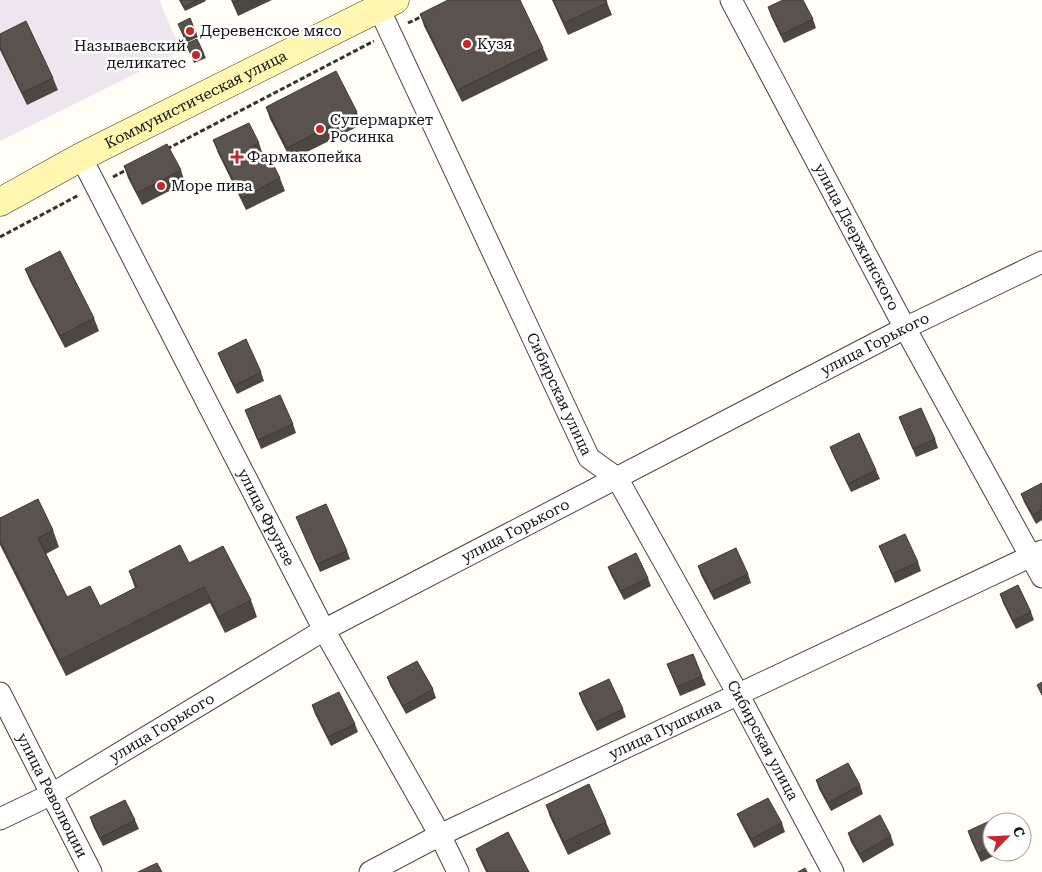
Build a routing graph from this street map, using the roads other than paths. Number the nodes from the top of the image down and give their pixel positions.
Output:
1 (731, 0) edge
2 (383, 3) edge
3 (82, 157) junction
4 (0, 202) edge
5 (1042, 262) edge
6 (905, 328) junction
7 (617, 478) junction
8 (1036, 553) edge
9 (1042, 577) edge
10 (324, 630) junction
11 (0, 693) edge
12 (738, 694) junction
13 (52, 794) junction
14 (0, 819) edge
15 (440, 835) junction
16 (91, 872) edge
17 (370, 872) edge
18 (458, 872) edge
19 (833, 872) edge

1 - 6 street, улица Дзержинского
2 - 3 street, Коммунистическая улица
2 - 7 street, Сибирская улица
3 - 4 street, Коммунистическая улица
3 - 10 street, улица Фрунзе
5 - 6 street, улица Горького
6 - 7 street, улица Горького
6 - 8 street, улица Дзержинского
7 - 10 street, улица Горького
7 - 12 street, Сибирская улица
8 - 9 street, улица Дзержинского
8 - 12 street, улица Пушкина
10 - 13 street, улица Горького
10 - 15 street, улица Фрунзе
11 - 13 street, улица Революции
12 - 15 street, улица Пушкина
12 - 19 street, Сибирская улица
13 - 14 street, улица Горького
13 - 16 street, улица Революции
15 - 17 street, улица Пушкина
15 - 18 street, улица Фрунзе

